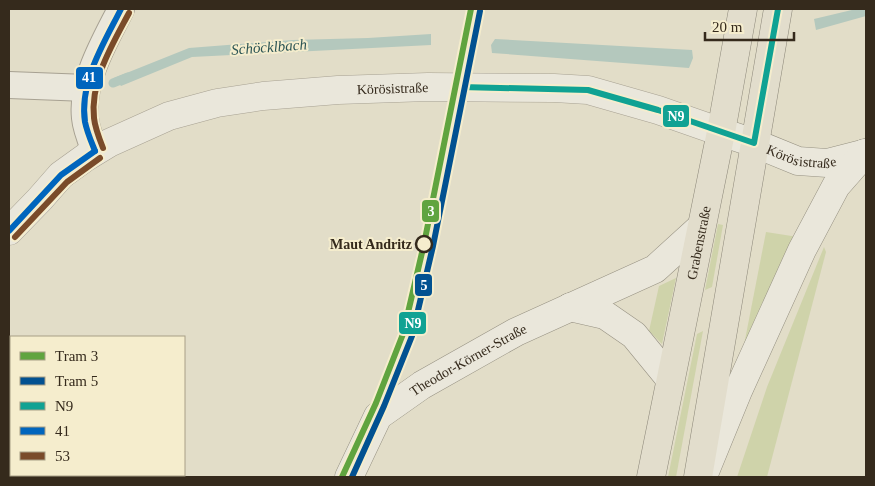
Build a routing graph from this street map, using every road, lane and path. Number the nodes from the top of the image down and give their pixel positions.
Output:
1 (122, 9) edge
2 (743, 9) edge
3 (778, 9) edge
4 (9, 85) edge
5 (86, 100) junction
6 (721, 132) junction
7 (754, 143) junction
8 (95, 151) junction
9 (866, 153) edge
10 (700, 228) junction
11 (9, 231) edge
12 (570, 307) junction
13 (670, 379) junction
14 (348, 477) edge
15 (651, 477) edge
16 (698, 477) edge
17 (702, 477) edge

1 - 5 street
2 - 6 main road, Grabenstraße
3 - 7 main road
4 - 5 street
5 - 8 street
6 - 7 main road, Körösistraße
6 - 8 main road, Körösistraße
6 - 10 main road, Grabenstraße
7 - 9 main road, Körösistraße
7 - 16 main road
8 - 11 main road, Körösistraße
9 - 17 main road
10 - 12 main road, Theodor-Körner-Straße
10 - 13 main road, Grabenstraße
12 - 13 main road
12 - 14 main road, Theodor-Körner-Straße
13 - 15 main road, Grabenstraße

